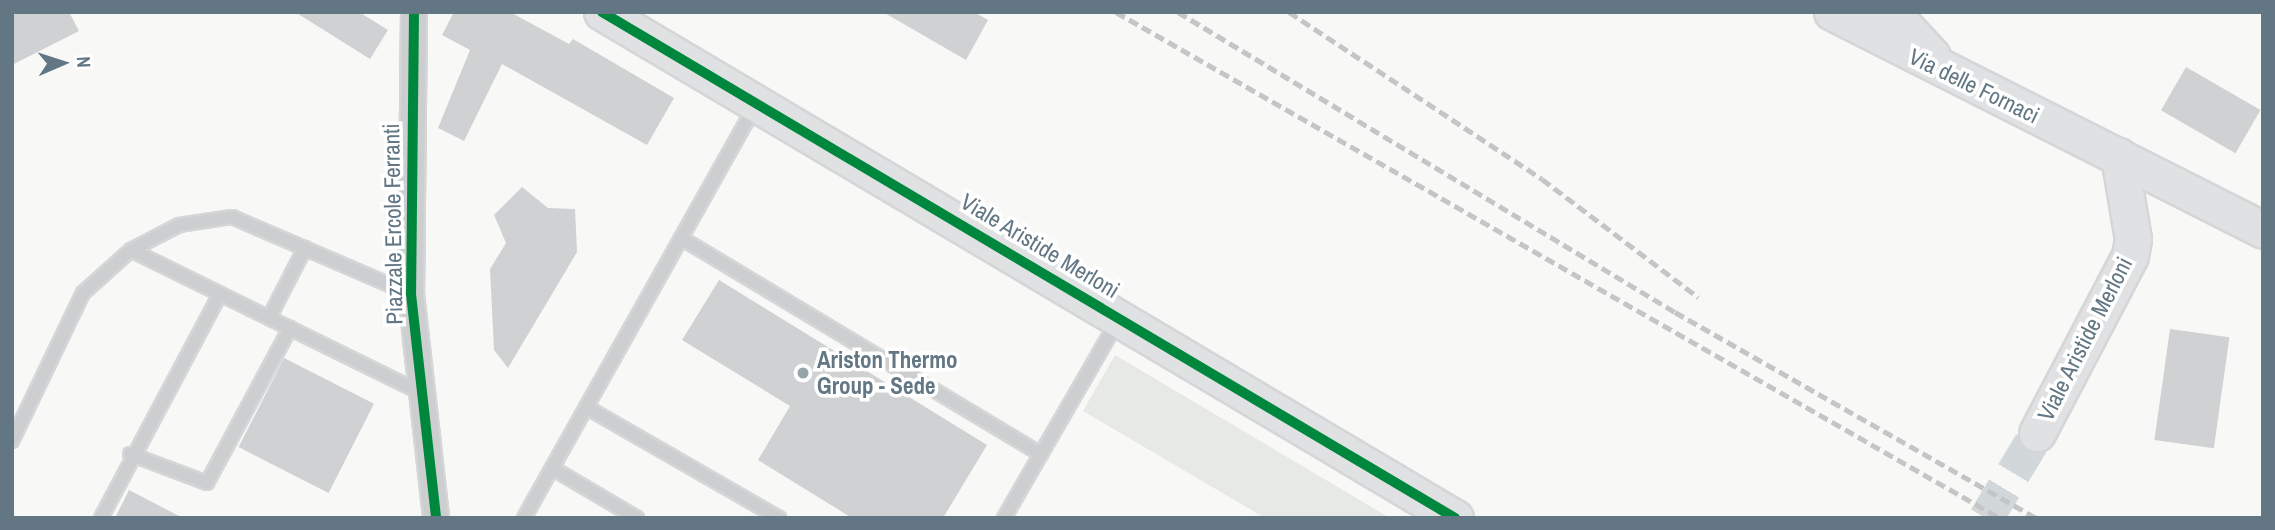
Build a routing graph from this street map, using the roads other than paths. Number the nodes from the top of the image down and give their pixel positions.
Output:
1 (414, 12) edge
2 (602, 12) edge
3 (1832, 12) edge
4 (1891, 12) edge
5 (1951, 78) junction
6 (758, 102) junction
7 (2119, 156) junction
8 (2263, 230) edge
9 (681, 238) junction
10 (305, 248) junction
11 (131, 250) junction
12 (220, 294) junction
13 (411, 294) junction
14 (269, 318) junction
15 (1119, 318) junction
16 (290, 328) junction
17 (422, 393) junction
18 (586, 407) junction
19 (2037, 433) tunnel mouth
20 (12, 441) edge
21 (130, 454) junction
22 (1041, 454) junction
23 (552, 468) junction
24 (100, 518) edge
25 (436, 518) edge
26 (524, 518) edge
27 (637, 518) edge
28 (779, 518) edge
29 (1004, 518) edge
30 (1455, 518) edge

1 - 13 street, Piazzale Ercole Ferranti
2 - 6 street, Viale Aristide Merloni
3 - 5 street, Via delle Fornaci
4 - 5 street
5 - 7 street, Via delle Fornaci
6 - 9 lane
6 - 15 street, Viale Aristide Merloni
7 - 8 street
7 - 19 street, Viale Aristide Merloni
9 - 18 lane
9 - 22 lane
10 - 11 lane, Piazzale Ercole Ferranti
10 - 13 lane, Piazzale Ercole Ferranti
10 - 14 lane
11 - 12 lane
11 - 20 lane, Piazzale Ercole Ferranti
12 - 14 lane
12 - 21 lane
13 - 17 street, Piazzale Ercole Ferranti
14 - 16 lane
15 - 22 lane
15 - 30 street, Viale Aristide Merloni
16 - 17 lane
16 - 21 lane
17 - 25 street, Piazzale Ercole Ferranti
18 - 23 lane
18 - 28 lane
21 - 24 lane
22 - 29 lane
23 - 26 lane
23 - 27 lane

